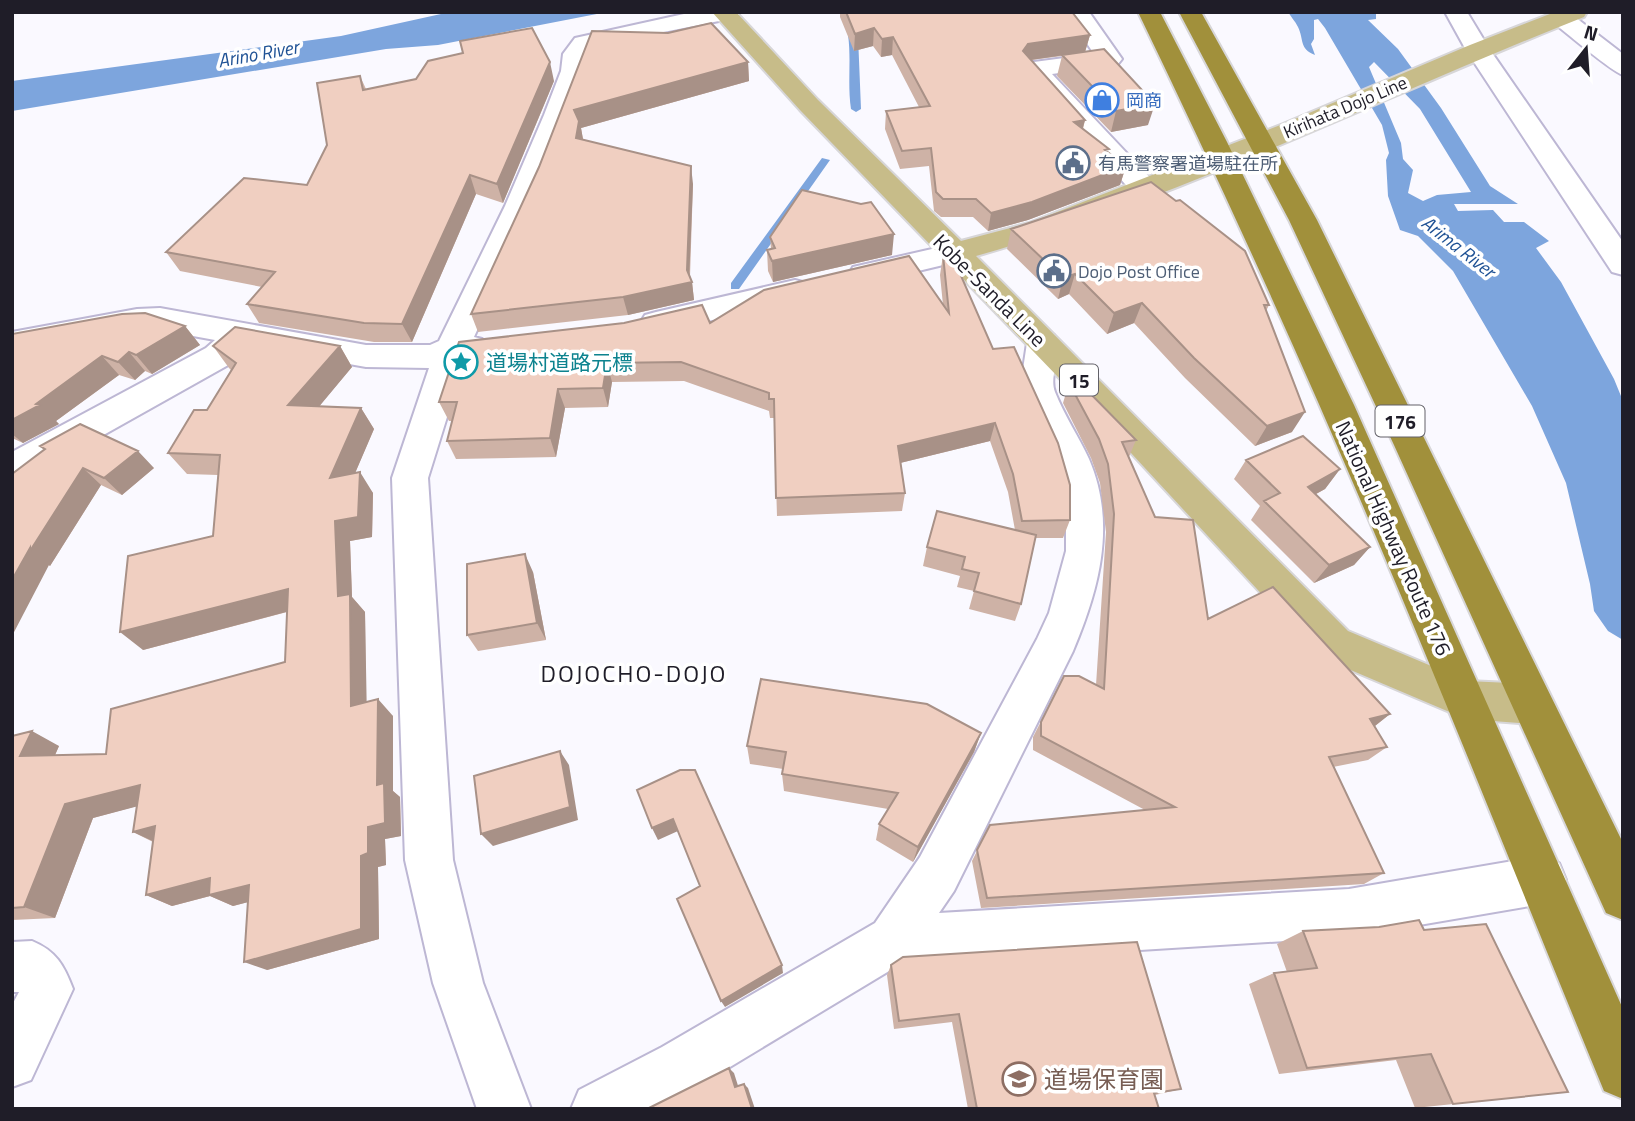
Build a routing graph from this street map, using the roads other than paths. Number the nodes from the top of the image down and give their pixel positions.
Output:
1 (1077, 12) edge
2 (1149, 12) edge
3 (1190, 12) edge
4 (1456, 12) edge
5 (725, 13) edge
6 (1570, 16) edge
7 (1478, 50) junction
8 (1623, 68) edge
9 (1260, 142) junction
10 (1223, 156) junction
11 (1144, 188) junction
12 (954, 253) junction
13 (1623, 265) edge
14 (628, 329) edge
15 (244, 332) junction
16 (12, 343) edge
17 (506, 343) edge
18 (1043, 343) junction
19 (452, 349) junction
20 (12, 468) edge
21 (1466, 700) junction
22 (1531, 704) junction
23 (1542, 880) junction
24 (1623, 896) edge
25 (893, 941) junction
26 (12, 967) edge
27 (12, 1061) edge
28 (1623, 1072) edge
29 (505, 1109) edge
30 (598, 1109) edge

1 - 11 street
2 - 10 highway, National Highway Route 176 / 176
3 - 9 highway, 176
4 - 7 street
5 - 12 main road, Kobe-Sanda Line / 15
5 - 19 street
6 - 7 main road, Kirihata Dojo Line
6 - 8 street
7 - 9 main road, Kirihata Dojo Line
7 - 13 street
9 - 10 main road, Kirihata Dojo Line
9 - 22 highway, 176
10 - 11 main road, Kirihata Dojo Line
10 - 21 highway, National Highway Route 176 / 176
11 - 12 main road, Kirihata Dojo Line
12 - 14 street
12 - 18 main road, Kobe-Sanda Line / 15
15 - 16 street
15 - 19 street
15 - 20 street
17 - 19 street
18 - 21 main road, Kobe-Sanda Line / 15
18 - 25 street
19 - 29 street
21 - 22 main road, 15
21 - 23 highway, National Highway Route 176 / 176
22 - 24 highway, 176
23 - 25 street
23 - 28 highway, National Highway Route 176 / 176
25 - 30 street
26 - 27 street

